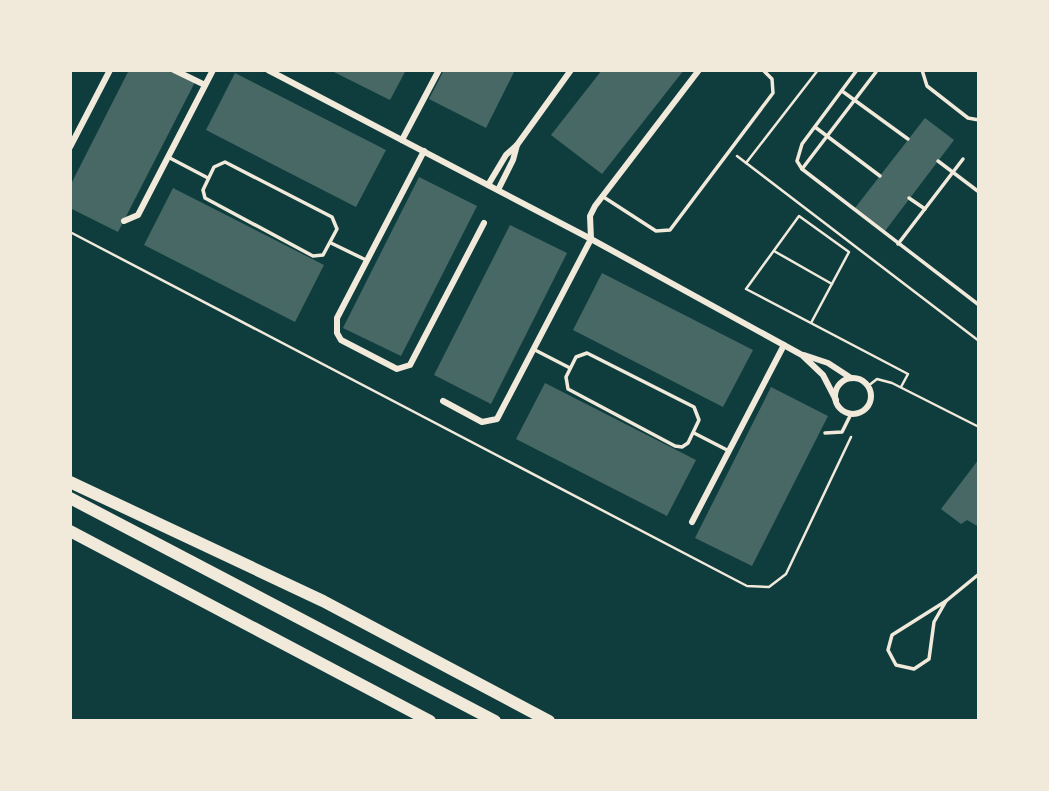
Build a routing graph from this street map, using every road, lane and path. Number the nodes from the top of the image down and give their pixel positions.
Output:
1 (110, 70) edge
2 (174, 70) edge
3 (213, 70) edge
4 (268, 70) edge
5 (439, 70) edge
6 (571, 70) edge
7 (699, 70) edge
8 (763, 70) edge
9 (818, 70) edge
10 (857, 70) edge
11 (922, 70) edge
12 (876, 72) dead end
13 (205, 85) junction
14 (842, 91) junction
15 (855, 100) junction
16 (979, 120) edge
17 (815, 127) junction
18 (827, 136) junction
19 (908, 139) dead end
20 (402, 140) junction
21 (517, 145) junction
22 (70, 147) edge
23 (424, 151) junction
24 (730, 151) junction
25 (168, 157) junction
26 (963, 159) dead end
27 (938, 161) dead end
28 (746, 163) junction
29 (802, 169) junction
30 (953, 173) junction
31 (880, 176) dead end
32 (208, 178) junction
33 (488, 185) junction
34 (498, 190) junction
35 (979, 192) edge
36 (602, 196) junction
37 (909, 198) dead end
38 (805, 208) junction
39 (925, 209) junction
40 (799, 216) junction
41 (124, 221) dead end
42 (484, 223) dead end
43 (70, 232) edge
44 (591, 239) junction
45 (331, 243) junction
46 (898, 244) junction
47 (774, 251) junction
48 (368, 261) junction
49 (832, 284) junction
50 (979, 304) edge
51 (811, 323) junction
52 (979, 341) edge
53 (784, 345) junction
54 (534, 349) junction
55 (802, 355) junction
56 (570, 368) junction
57 (851, 378) junction
58 (868, 386) junction
59 (901, 387) junction
60 (836, 400) junction
61 (443, 401) dead end
62 (851, 414) junction
63 (849, 423) junction
64 (979, 428) edge
65 (693, 433) junction
66 (825, 433) dead end
67 (729, 451) junction
68 (70, 482) edge
69 (70, 498) edge
70 (692, 522) dead end
71 (70, 531) edge
72 (979, 574) edge
73 (946, 601) junction
74 (430, 721) edge
75 (495, 721) edge
76 (549, 721) edge

1 - 22 street
2 - 13 street
3 - 13 street
4 - 20 street
5 - 20 street
6 - 21 street
7 - 36 street
8 - 24 lane
9 - 28 path
10 - 14 lane
11 - 16 lane
12 - 15 lane
13 - 25 street
14 - 15 lane
14 - 17 lane
15 - 18 lane
15 - 19 lane
17 - 18 lane
17 - 29 lane
18 - 29 lane
18 - 31 lane
20 - 23 street
21 - 33 street
21 - 34 street
23 - 33 street
23 - 48 street
24 - 28 path
24 - 36 lane
25 - 32 lane
25 - 41 street
26 - 30 lane
27 - 30 lane
28 - 38 path
29 - 46 lane
30 - 35 lane
30 - 39 lane
32 - 45 lane
32 - 45 lane
33 - 34 street
34 - 44 street
36 - 44 street
37 - 39 lane
38 - 40 path
38 - 52 path
39 - 46 lane
40 - 47 path
40 - 49 path
42 - 48 street
43 - 63 path
44 - 53 street
44 - 54 street
45 - 48 lane
46 - 50 lane
47 - 49 path
47 - 51 path
49 - 51 path
51 - 59 path
53 - 55 street
53 - 67 street
54 - 56 lane
54 - 61 street
55 - 57 street
55 - 60 street
56 - 65 lane
56 - 65 lane
57 - 58 street
57 - 60 street
58 - 59 path
58 - 62 street
59 - 64 path
60 - 62 street
62 - 63 lane
63 - 66 lane
65 - 67 lane
67 - 70 street
68 - 76 highway
69 - 75 highway
71 - 74 highway
72 - 73 lane
73 - 73 lane

